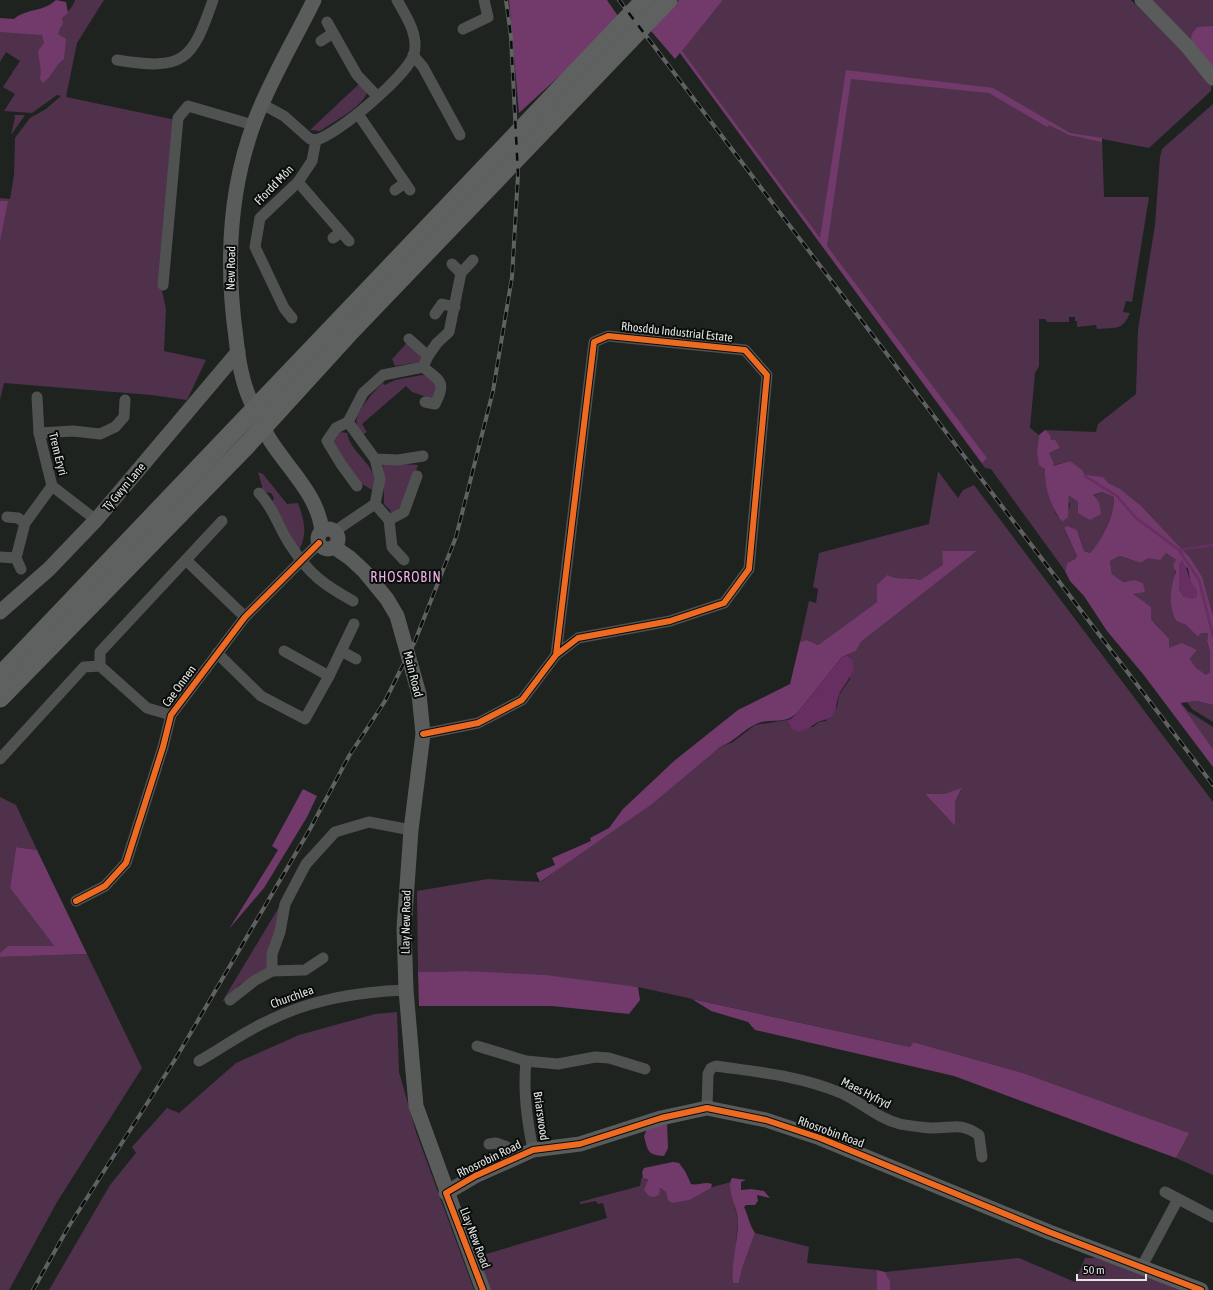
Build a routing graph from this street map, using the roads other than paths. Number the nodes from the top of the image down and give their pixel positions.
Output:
1 (213, 0) edge
2 (314, 0) edge
3 (397, 0) edge
4 (484, 0) edge
5 (668, 0) edge
6 (1142, 0) edge
7 (647, 6) edge
8 (327, 22) dead end
9 (630, 28) junction
10 (463, 29) dead end
11 (333, 33) junction
12 (321, 41) dead end
13 (414, 55) junction
14 (117, 60) dead end
15 (1213, 78) edge
16 (377, 96) junction
17 (262, 104) junction
18 (358, 114) junction
19 (253, 125) junction
20 (460, 135) dead end
21 (316, 140) junction
22 (298, 182) junction
23 (394, 190) dead end
24 (349, 241) dead end
25 (473, 260) dead end
26 (452, 264) dead end
27 (461, 273) junction
28 (163, 285) dead end
29 (455, 307) junction
30 (435, 314) dead end
31 (292, 318) dead end
32 (409, 339) dead end
33 (238, 352) junction
34 (428, 356) junction
35 (424, 367) junction
36 (38, 397) dead end
37 (125, 400) dead end
38 (432, 405) dead end
39 (348, 422) junction
40 (39, 432) junction
41 (423, 456) dead end
42 (375, 459) junction
43 (417, 476) dead end
44 (52, 486) junction
45 (357, 486) dead end
46 (265, 497) dead end
47 (375, 504) junction
48 (7, 516) dead end
49 (96, 520) junction
50 (389, 520) junction
51 (222, 521) dead end
52 (24, 523) junction
53 (325, 535) junction
54 (0, 557) edge
55 (16, 558) junction
56 (186, 560) junction
57 (404, 560) dead end
58 (303, 561) junction
59 (21, 569) dead end
60 (353, 601) dead end
61 (0, 612) edge
62 (397, 616) joint
63 (246, 617) junction
64 (354, 624) dead end
65 (284, 651) dead end
66 (341, 651) junction
67 (217, 653) junction
68 (556, 655) junction
69 (356, 659) dead end
70 (100, 666) junction
71 (0, 676) edge
72 (329, 676) junction
73 (0, 698) edge
74 (171, 715) junction
75 (423, 734) junction
76 (0, 759) edge
77 (410, 830) junction
78 (76, 901) dead end
79 (323, 958) dead end
80 (272, 971) junction
81 (406, 990) junction
82 (230, 1000) dead end
83 (477, 1046) dead end
84 (199, 1061) dead end
85 (526, 1061) junction
86 (646, 1069) dead end
87 (708, 1108) junction
88 (488, 1144) dead end
89 (533, 1150) junction
90 (982, 1157) dead end
91 (511, 1159) junction
92 (1165, 1192) dead end
93 (446, 1193) junction
94 (1178, 1199) junction
95 (1213, 1217) edge
96 (1141, 1268) junction
97 (483, 1290) edge
98 (1201, 1290) edge

1 - 14 street
2 - 17 main road, New Road
3 - 13 street
4 - 10 street
5 - 7 highway
6 - 15 main road
7 - 9 highway
8 - 11 street
9 - 71 highway
9 - 73 highway
11 - 12 street
11 - 16 street
13 - 16 street
13 - 20 street
16 - 18 street
17 - 19 main road, New Road
17 - 21 street
18 - 21 street
18 - 23 street
19 - 28 street
19 - 33 main road, New Road
21 - 22 street, Ffordd Môn
22 - 24 street
22 - 31 street, Ffordd Môn
25 - 27 street
26 - 27 street
27 - 29 street
29 - 30 street
29 - 34 street
32 - 34 street
33 - 49 main road, Tŷ Gwyn Lane
33 - 53 main road, New Road
34 - 35 street
35 - 38 street
35 - 39 street
36 - 40 street, Trem Eryri
37 - 40 street
39 - 42 street
39 - 45 street
40 - 44 street, Trem Eryri
41 - 42 street
42 - 47 street
43 - 50 street
44 - 49 street, Trem Eryri
44 - 52 street
46 - 58 street
47 - 50 street
47 - 53 street, Cae Onnen
48 - 52 street
49 - 61 main road, Tŷ Gwyn Lane
50 - 57 street
51 - 56 street
52 - 55 street
53 - 58 street, Cae Onnen
53 - 62 main road, New Road
54 - 55 street
55 - 59 street
56 - 63 street
56 - 70 street
58 - 60 street
58 - 63 street, Cae Onnen
62 - 75 main road, Main Road
63 - 67 street, Cae Onnen
64 - 66 street
65 - 72 street
66 - 69 street
66 - 72 street
67 - 72 street
67 - 74 street, Cae Onnen
68 - 68 street, Rhosddu Industrial Estate
68 - 75 street, Rhosddu Industrial Estate
70 - 74 street
70 - 76 street
74 - 78 street, Cae Onnen
75 - 77 main road, Llay New Road
77 - 80 street
77 - 81 main road, Llay New Road
79 - 80 street
80 - 82 street
81 - 84 street, Churchlea
81 - 93 main road, Llay New Road
83 - 85 street
85 - 86 street
85 - 89 street, Briarswood
87 - 89 main road, Rhosrobin Road
87 - 90 street, Maes Hyfryd
87 - 96 main road, Rhosrobin Road
88 - 91 street
89 - 91 main road, Rhosrobin Road
91 - 93 main road, Rhosrobin Road
92 - 94 street
93 - 97 main road, Llay New Road
94 - 95 street
94 - 96 street
96 - 98 main road, Rhosrobin Road

